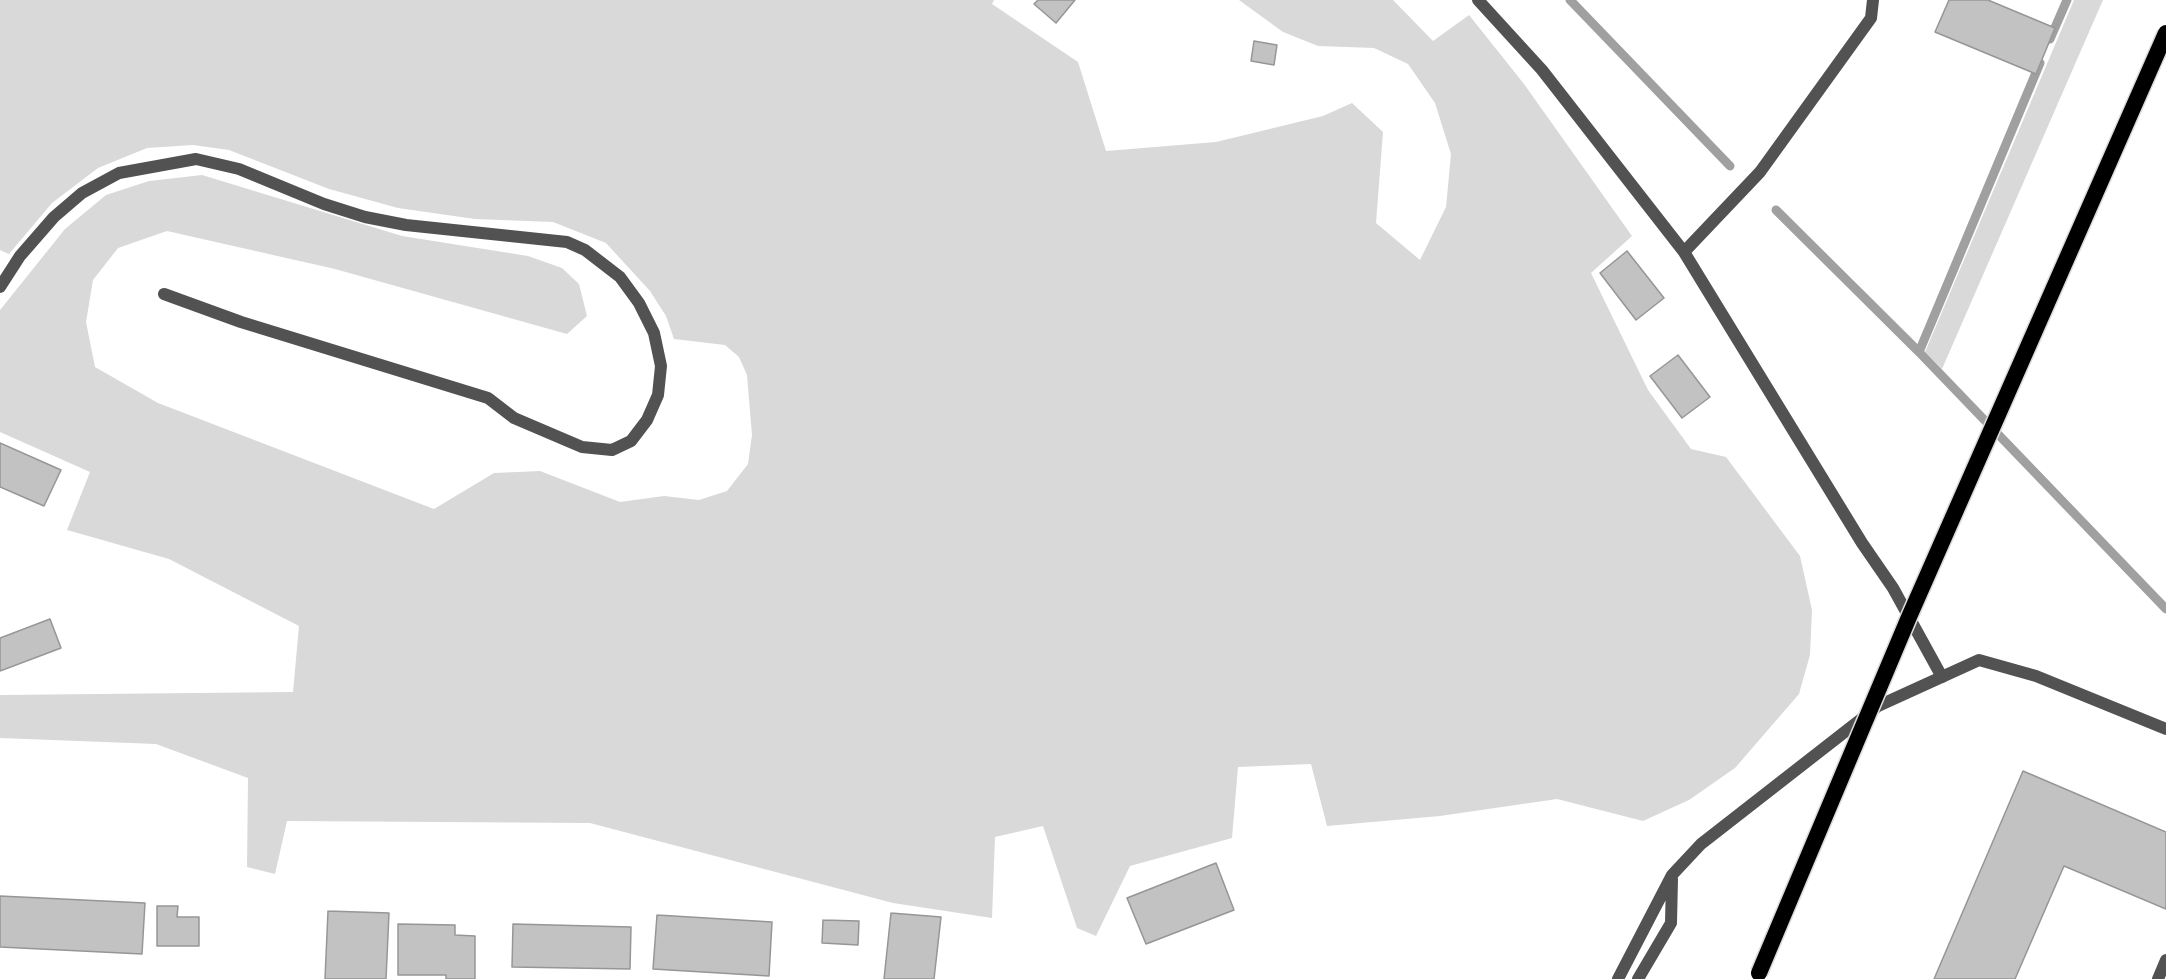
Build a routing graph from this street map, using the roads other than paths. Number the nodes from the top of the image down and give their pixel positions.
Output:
1 (1478, 0) edge
2 (1873, 0) edge
3 (2166, 33) edge
4 (1684, 252) junction
5 (0, 287) edge
6 (164, 294) dead end
7 (1942, 677) junction
8 (2166, 729) edge
9 (1672, 875) junction
10 (2166, 960) edge
11 (1759, 973) dead end
12 (1618, 979) edge
13 (1638, 979) edge
14 (2158, 979) edge

1 - 4 street
2 - 4 street
3 - 11 highway, bridge
4 - 7 street
5 - 6 street
7 - 8 street
7 - 9 street
9 - 12 street
9 - 13 street
10 - 14 street

